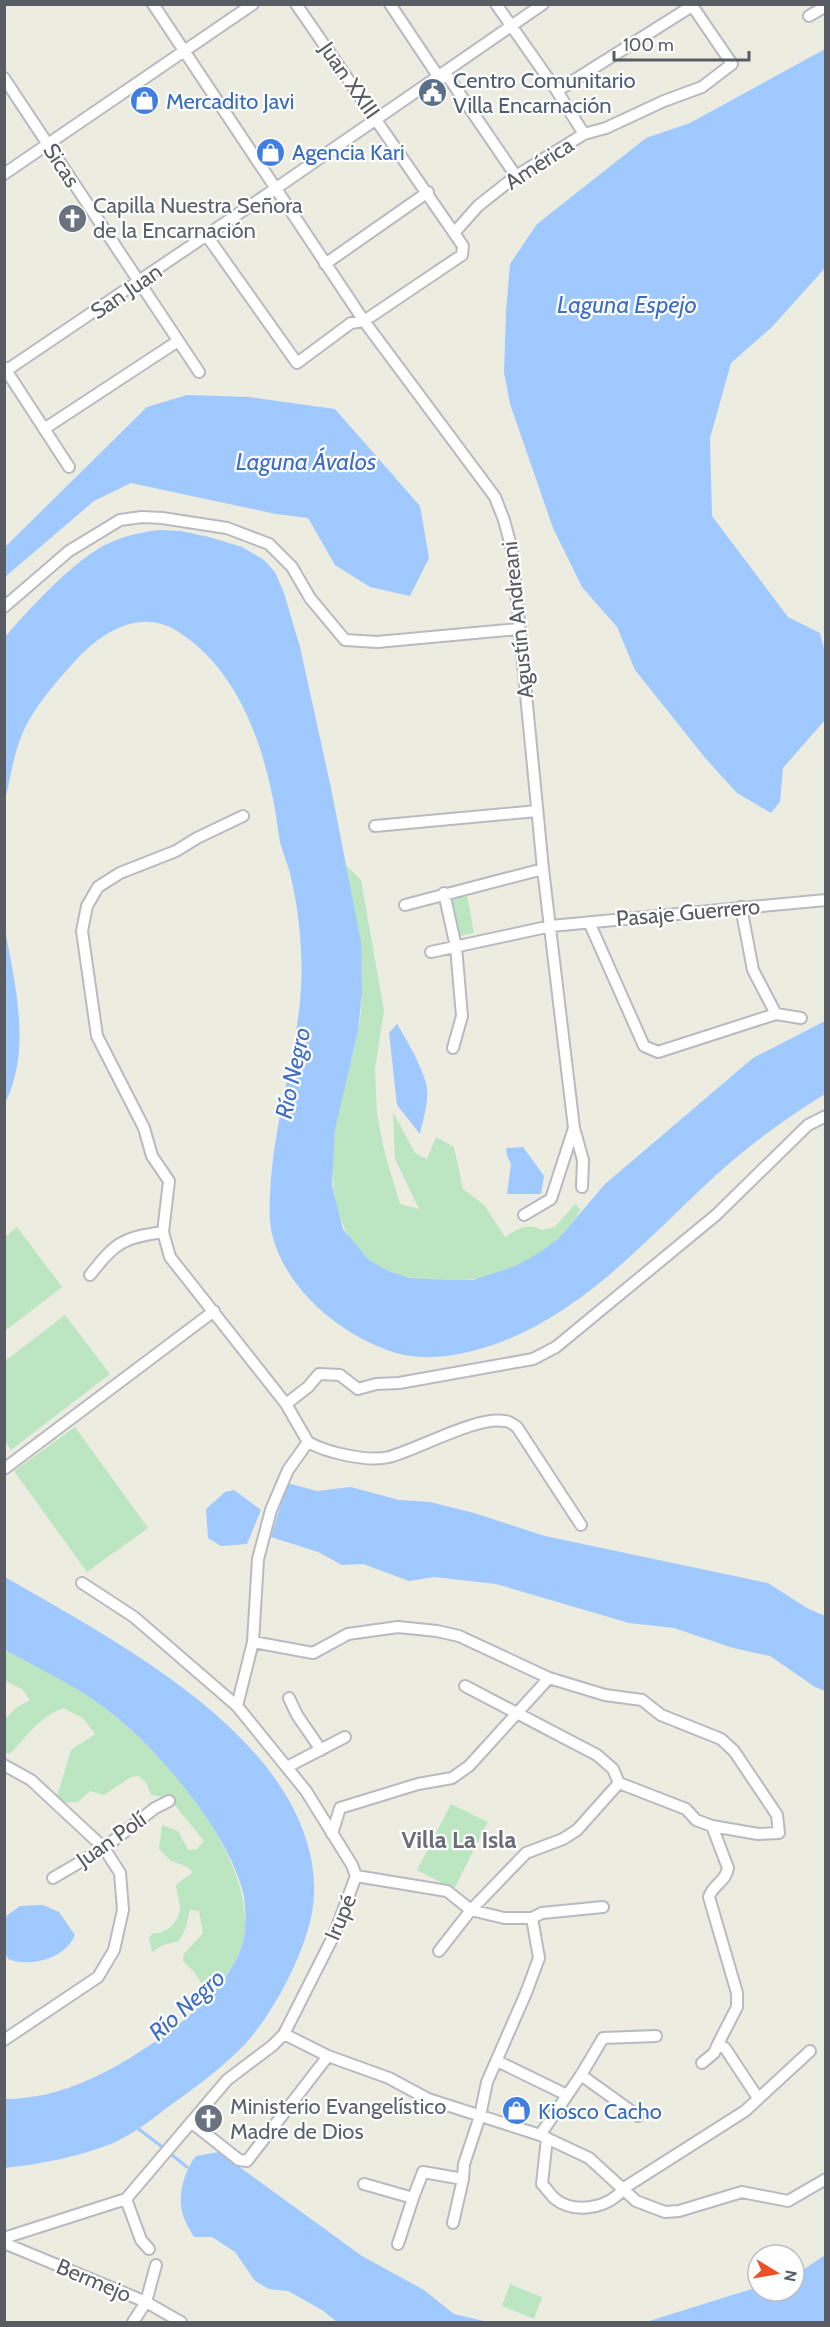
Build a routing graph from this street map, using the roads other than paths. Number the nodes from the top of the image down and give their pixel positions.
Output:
1 (153, 4) edge
2 (254, 4) edge
3 (296, 4) edge
4 (390, 4) edge
5 (496, 4) edge
6 (543, 4) edge
7 (692, 5) edge
8 (825, 6) edge
9 (809, 16) dead end
10 (511, 26) junction
11 (185, 51) junction
12 (438, 76) junction
13 (4, 78) edge
14 (557, 91) junction
15 (377, 119) junction
16 (584, 134) junction
17 (48, 145) junction
18 (4, 174) edge
19 (516, 176) junction
20 (275, 189) junction
21 (428, 192) junction
22 (454, 233) junction
23 (207, 236) junction
24 (325, 264) junction
25 (139, 282) junction
26 (364, 321) junction
27 (178, 341) junction
28 (5, 370) edge
29 (199, 372) dead end
30 (44, 429) junction
31 (69, 467) dead end
32 (4, 607) edge
33 (519, 629) junction
34 (537, 811) junction
35 (243, 816) dead end
36 (375, 826) dead end
37 (543, 869) junction
38 (444, 893) junction
39 (825, 900) edge
40 (405, 905) dead end
41 (741, 907) junction
42 (589, 922) junction
43 (551, 926) junction
44 (456, 947) junction
45 (431, 952) dead end
46 (776, 1014) junction
47 (801, 1018) dead end
48 (453, 1048) dead end
49 (825, 1116) edge
50 (574, 1128) junction
51 (582, 1187) dead end
52 (524, 1215) dead end
53 (164, 1232) junction
54 (90, 1275) dead end
55 (214, 1311) junction
56 (286, 1404) junction
57 (308, 1442) junction
58 (4, 1469) edge
59 (581, 1525) dead end
60 (82, 1583) dead end
61 (253, 1642) junction
62 (549, 1678) junction
63 (465, 1686) dead end
64 (289, 1698) dead end
65 (237, 1706) junction
66 (515, 1713) junction
67 (345, 1737) dead end
68 (321, 1750) junction
69 (4, 1765) edge
70 (287, 1767) junction
71 (619, 1783) junction
72 (169, 1801) dead end
73 (712, 1826) junction
74 (332, 1834) junction
75 (104, 1848) junction
76 (356, 1876) junction
77 (53, 1878) dead end
78 (603, 1907) dead end
79 (471, 1910) junction
80 (532, 1918) junction
81 (439, 1951) dead end
82 (284, 2034) junction
83 (656, 2036) dead end
84 (4, 2040) edge
85 (718, 2044) junction
86 (810, 2051) dead end
87 (328, 2056) junction
88 (497, 2061) junction
89 (702, 2063) dead end
90 (581, 2075) junction
91 (567, 2095) junction
92 (758, 2098) junction
93 (480, 2116) junction
94 (638, 2116) dead end
95 (191, 2122) junction
96 (544, 2136) junction
97 (463, 2179) junction
98 (825, 2179) edge
99 (364, 2184) dead end
100 (624, 2188) junction
101 (413, 2198) junction
102 (126, 2199) junction
103 (453, 2223) dead end
104 (4, 2238) edge
105 (4, 2243) edge
106 (398, 2244) dead end
107 (149, 2249) dead end
108 (156, 2265) dead end
109 (146, 2302) junction
110 (133, 2322) edge
111 (181, 2322) edge

1 - 11 street, Agustín Andreani
2 - 11 street
3 - 15 street, Juan XXIII
4 - 12 street
5 - 10 street
6 - 10 street, San Juan
7 - 14 street
7 - 16 street, América
8 - 9 street
10 - 12 street, San Juan
10 - 14 street
11 - 17 street
11 - 20 street, Agustín Andreani
12 - 15 street, San Juan
12 - 19 street
13 - 17 street, Sicas
14 - 16 street
15 - 20 street, San Juan
15 - 21 street, Juan XXIII
16 - 19 street, América
17 - 18 street
17 - 25 street, Sicas
19 - 22 street, América
20 - 23 street, San Juan
20 - 24 street, Agustín Andreani
21 - 22 street, Juan XXIII
21 - 24 street
22 - 26 street, Juan XXIII
23 - 25 street, San Juan
23 - 26 street
24 - 26 street, Agustín Andreani
25 - 27 street, Sicas
25 - 28 street, San Juan
26 - 33 street, Agustín Andreani
27 - 29 street, Sicas
27 - 30 street
28 - 30 street
30 - 31 street
32 - 33 street
33 - 34 street, Agustín Andreani
34 - 36 street
34 - 37 street, Agustín Andreani
35 - 53 street
37 - 38 street
37 - 43 street, Agustín Andreani
38 - 40 street
38 - 44 street
39 - 41 street, Pasaje Guerrero
41 - 42 street, Pasaje Guerrero
41 - 46 street
42 - 43 street, Pasaje Guerrero
42 - 46 street
43 - 44 street, Pasaje Guerrero
43 - 50 street, Agustín Andreani
44 - 45 street, Pasaje Guerrero
44 - 48 street
46 - 47 street
49 - 56 street
50 - 51 street
50 - 52 street, Agustín Andreani
53 - 54 street
53 - 55 street
55 - 56 street
55 - 58 street
56 - 57 street
57 - 59 street
57 - 61 street
60 - 65 street, Irupé
61 - 62 street
61 - 65 street
62 - 66 street
62 - 73 street
63 - 66 street
64 - 68 street
65 - 70 street, Irupé
66 - 71 street
66 - 74 street
67 - 68 street
68 - 70 street
69 - 75 street
70 - 74 street, Irupé
71 - 73 street
71 - 79 street
72 - 75 street, Juan Polí
73 - 85 street
74 - 76 street, Irupé
75 - 77 street, Juan Polí
75 - 84 street
76 - 79 street
76 - 82 street, Irupé
78 - 80 street
79 - 80 street
79 - 81 street
80 - 88 street
82 - 87 street
82 - 95 street, Irupé
83 - 90 street
85 - 89 street
85 - 92 street
86 - 92 street
87 - 93 street
87 - 95 street
88 - 91 street
88 - 93 street
90 - 91 street
90 - 94 street
91 - 96 street
92 - 100 street
93 - 96 street
93 - 97 street
95 - 102 street, Irupé
96 - 100 street
96 - 100 street
97 - 101 street
97 - 103 street
98 - 100 street
99 - 101 street
101 - 106 street
102 - 104 street
102 - 107 street
105 - 109 street, Bermejo
108 - 109 street
109 - 110 street
109 - 111 street, Bermejo

